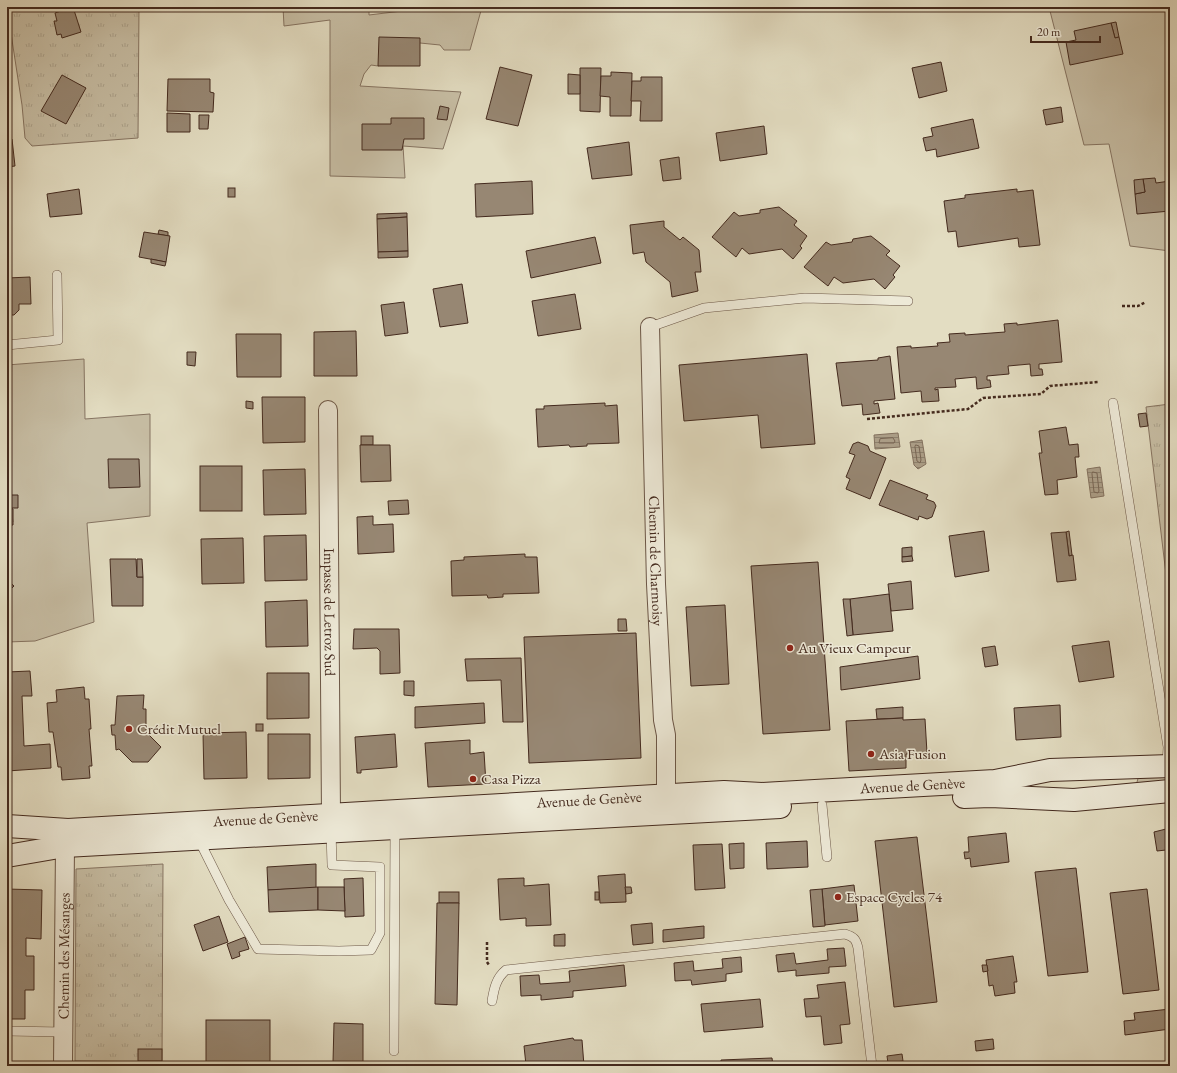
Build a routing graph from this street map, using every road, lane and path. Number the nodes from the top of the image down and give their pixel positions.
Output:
1 (57, 275) dead end
2 (908, 301) dead end
3 (1146, 302) dead end
4 (1122, 306) dead end
5 (650, 327) joint
6 (7, 345) edge
7 (1098, 382) dead end
8 (1113, 403) dead end
9 (328, 410) dead end
10 (867, 419) dead end
11 (1125, 766) junction
12 (1169, 766) edge
13 (1082, 768) junction
14 (1170, 791) edge
15 (1127, 796) junction
16 (1084, 799) junction
17 (666, 804) junction
18 (822, 805) junction
19 (331, 823) junction
20 (7, 826) edge
21 (395, 828) junction
22 (198, 839) junction
23 (64, 846) junction
24 (7, 856) edge
25 (827, 857) dead end
26 (486, 942) dead end
27 (500, 975) junction
28 (492, 1001) dead end
29 (7, 1031) edge
30 (63, 1032) junction
31 (394, 1051) dead end
32 (63, 1066) edge
33 (872, 1066) edge

1 - 6 lane
2 - 5 lane
3 - 4 path
5 - 17 street, Chemin de Charmoisy
7 - 10 path
8 - 12 lane
9 - 19 street, Impasse de Letroz Sud
11 - 12 main road, Avenue de Genève
11 - 13 main road, Avenue de Genève
11 - 15 main road
13 - 16 main road
13 - 17 main road, Avenue de Genève
14 - 15 main road, Avenue de Genève
15 - 16 main road, Avenue de Genève
16 - 18 main road, Avenue de Genève
17 - 18 main road, Avenue de Genève
17 - 19 main road, Avenue de Genève
17 - 21 main road, Avenue de Genève
18 - 25 lane
19 - 20 main road, Avenue de Genève
19 - 21 main road, Avenue de Genève
19 - 22 main road, Avenue de Genève
19 - 22 lane
21 - 31 lane
22 - 23 main road, Avenue de Genève
23 - 24 main road, Avenue de Genève
23 - 30 street, Chemin des Mésanges
26 - 27 path
27 - 28 lane
27 - 33 lane
29 - 30 lane
30 - 32 street, Chemin des Mésanges

